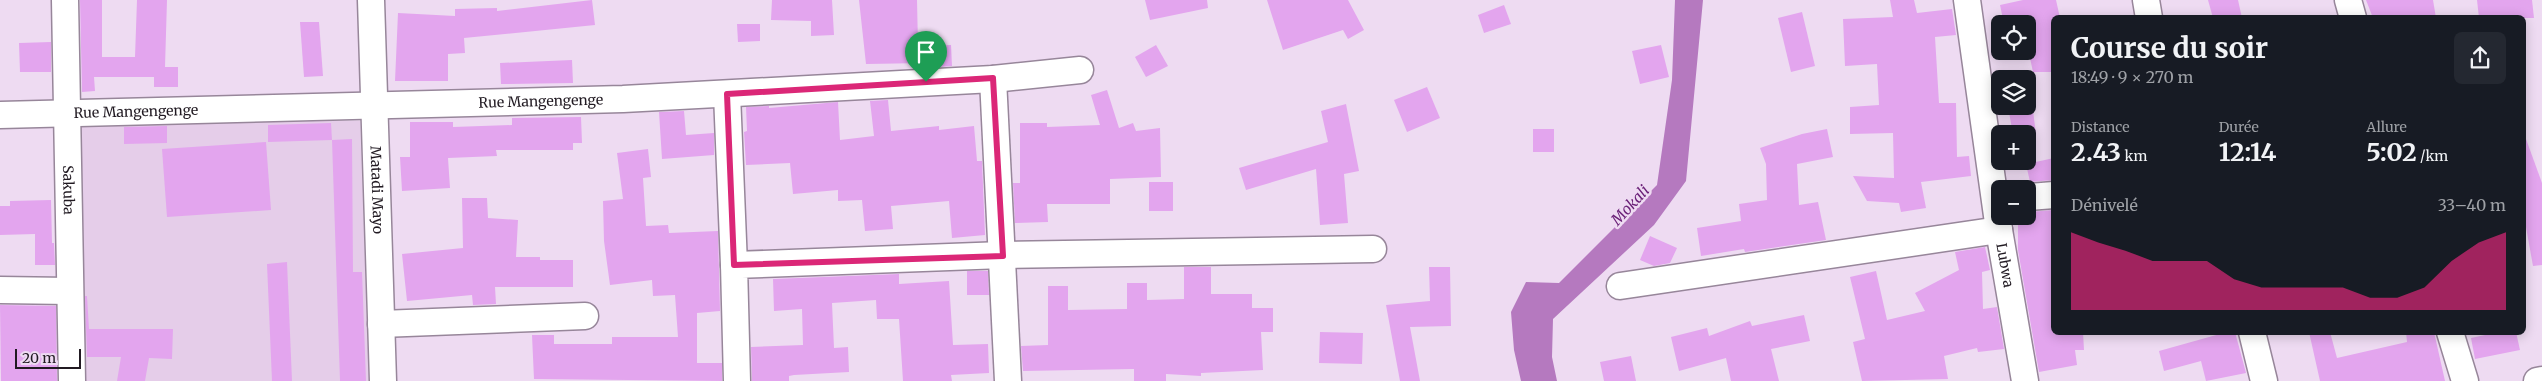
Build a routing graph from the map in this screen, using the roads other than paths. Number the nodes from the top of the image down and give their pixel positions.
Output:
1 (65, 0) edge
2 (371, 0) edge
3 (1968, 0) edge
4 (2146, 0) edge
5 (2348, 0) edge
6 (2148, 15) edge
7 (2352, 15) edge
8 (1080, 70) dead end
9 (993, 78) junction
10 (727, 94) junction
11 (373, 107) junction
12 (68, 114) junction
13 (0, 115) edge
14 (1995, 180) edge
15 (2051, 195) edge
16 (2036, 196) edge
17 (1999, 225) edge
18 (1999, 230) junction
19 (1373, 248) dead end
20 (1003, 256) junction
21 (734, 265) junction
22 (1620, 286) dead end
23 (0, 290) edge
24 (69, 291) junction
25 (585, 316) dead end
26 (381, 324) junction
27 (2253, 335) edge
28 (2451, 335) edge
29 (2542, 380) edge
30 (72, 381) edge
31 (383, 381) edge
32 (737, 381) edge
33 (1008, 381) edge
34 (2025, 381) edge
35 (2264, 381) edge
36 (2466, 381) edge
37 (2537, 381) edge

1 - 12 street, Sakuba
2 - 11 street, Matadi Mayo
3 - 14 street, Lubwa
4 - 6 street
5 - 7 street
8 - 9 street, Rue Mangengenge
9 - 10 street, Rue Mangengenge
9 - 20 street
10 - 11 street, Rue Mangengenge
10 - 21 street
11 - 12 street, Rue Mangengenge
11 - 26 street, Matadi Mayo
12 - 13 street, Rue Mangengenge
12 - 24 street, Sakuba
15 - 16 street
17 - 18 street, Lubwa
18 - 22 street
18 - 34 street, Lubwa
19 - 20 street
20 - 21 street
20 - 33 street
21 - 32 street
23 - 24 street
24 - 30 street, Sakuba
25 - 26 street
26 - 31 street, Matadi Mayo
27 - 35 street
28 - 36 street
29 - 37 street

